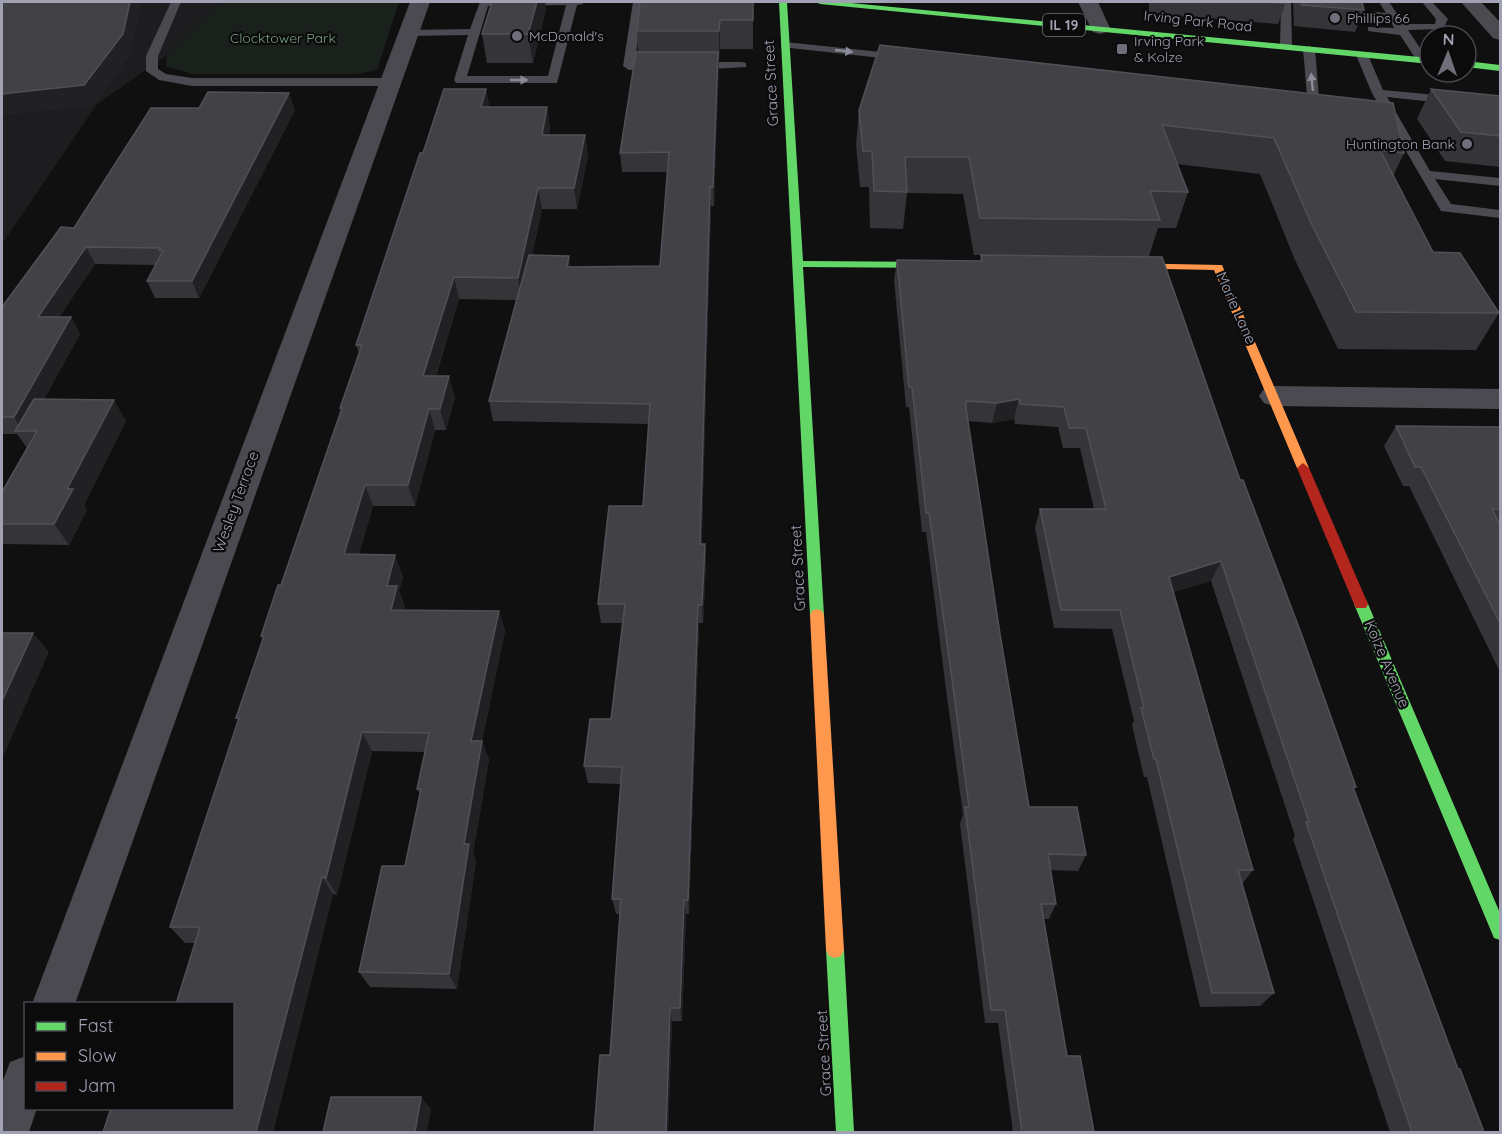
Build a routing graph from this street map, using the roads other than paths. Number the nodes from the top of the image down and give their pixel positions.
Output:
1 (177, 2) edge
2 (420, 2) edge
3 (576, 2) edge
4 (638, 2) edge
5 (783, 2) edge
6 (820, 2) edge
7 (1088, 2) edge
8 (1384, 2) edge
9 (1427, 2) edge
10 (1471, 2) edge
11 (845, 3) edge
12 (1286, 4) edge
13 (1300, 7) edge
14 (1368, 14) dead end
15 (1398, 25) junction
16 (1100, 28) junction
17 (1372, 29) dead end
18 (475, 32) junction
19 (408, 33) junction
20 (1500, 34) edge
21 (785, 45) junction
22 (1286, 47) junction
23 (1309, 49) junction
24 (1418, 51) edge
25 (1362, 55) junction
26 (915, 59) edge
27 (1418, 60) edge
28 (742, 65) dead end
29 (1478, 65) edge
30 (1500, 68) edge
31 (389, 82) junction
32 (1378, 93) junction
33 (1279, 98) edge
34 (1500, 105) edge
35 (1426, 174) junction
36 (1500, 182) edge
37 (1500, 214) edge
38 (798, 264) junction
39 (950, 265) edge
40 (1101, 266) edge
41 (1274, 396) junction
42 (1500, 399) edge
43 (1500, 932) edge
44 (54, 1002) edge
45 (24, 1083) edge
46 (6, 1132) edge
47 (845, 1132) edge

1 - 31 lane
2 - 19 street, Wesley Terrace
3 - 18 lane
18 -> 3 lane
4 - 28 lane
5 - 21 street, Grace Street
6 - 11 street, Irving Park Road / IL 19
7 - 16 street
8 - 15 lane
9 - 15 lane
10 - 20 street
11 - 16 street, Irving Park Road / IL 19
12 - 13 lane
12 - 22 lane
14 - 15 lane
15 - 17 lane
15 - 24 lane
16 - 22 street, Irving Park Road / IL 19
18 - 19 lane
19 - 31 street, Wesley Terrace
21 -> 26 lane
21 - 38 street, Grace Street
22 - 23 street, Irving Park Road / IL 19
23 - 25 street, Irving Park Road / IL 19
33 -> 23 lane
25 - 27 street, Irving Park Road / IL 19
25 - 32 lane
29 - 30 street
31 - 44 street, Wesley Terrace
32 - 34 lane
32 - 35 lane
35 - 36 lane
35 - 37 lane
38 - 39 street
38 - 47 street, Grace Street
40 - 41 street, Marie Lane
41 - 42 street
41 - 43 street, Kolze Avenue
45 - 46 street

